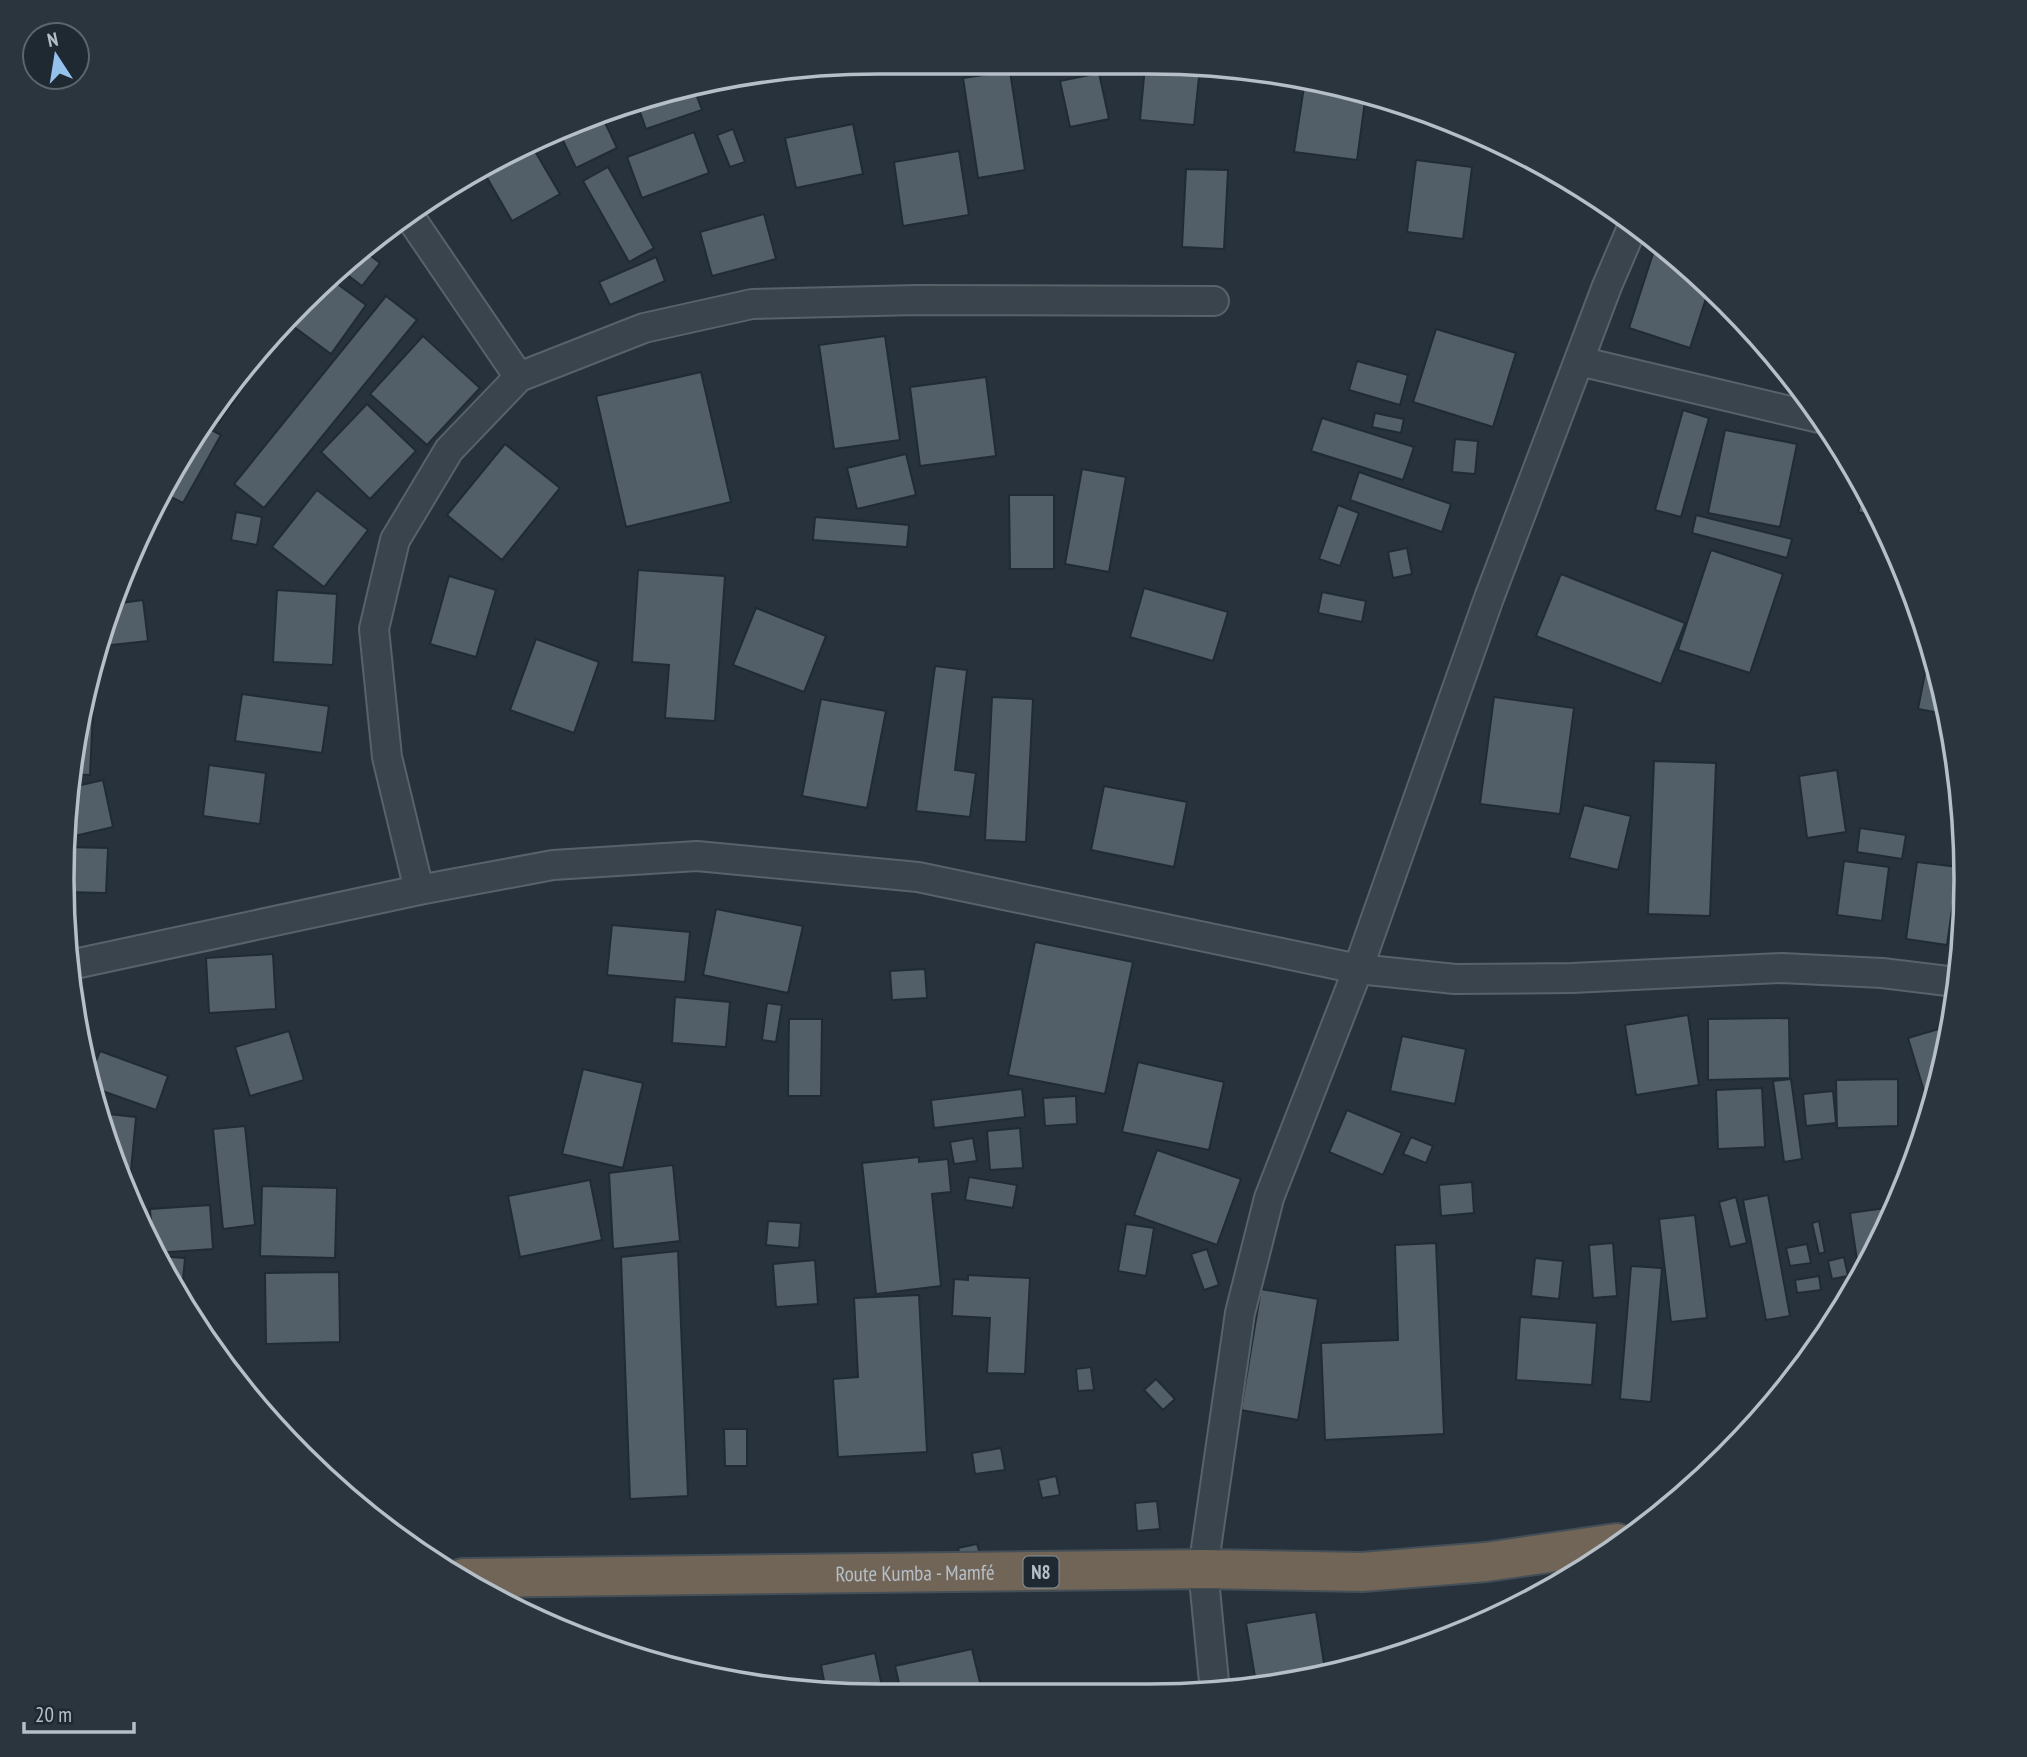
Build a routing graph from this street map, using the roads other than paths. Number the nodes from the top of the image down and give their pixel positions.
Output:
1 (413, 222) edge
2 (1630, 233) edge
3 (1214, 301) dead end
4 (1578, 361) junction
5 (519, 377) junction
6 (1806, 415) edge
7 (419, 890) junction
8 (78, 963) edge
9 (1358, 969) junction
10 (1947, 981) edge
11 (1599, 1546) edge
12 (1203, 1569) junction
13 (485, 1581) edge
14 (1213, 1681) edge

1 - 5 street
2 - 4 street
3 - 5 street
4 - 6 street
4 - 9 street
5 - 7 street
7 - 8 street
7 - 9 street
9 - 10 street
9 - 12 street
11 - 12 highway, Route Kumba - Mamfé / N8
12 - 13 highway, Route Kumba - Mamfé / N8
12 - 14 street

